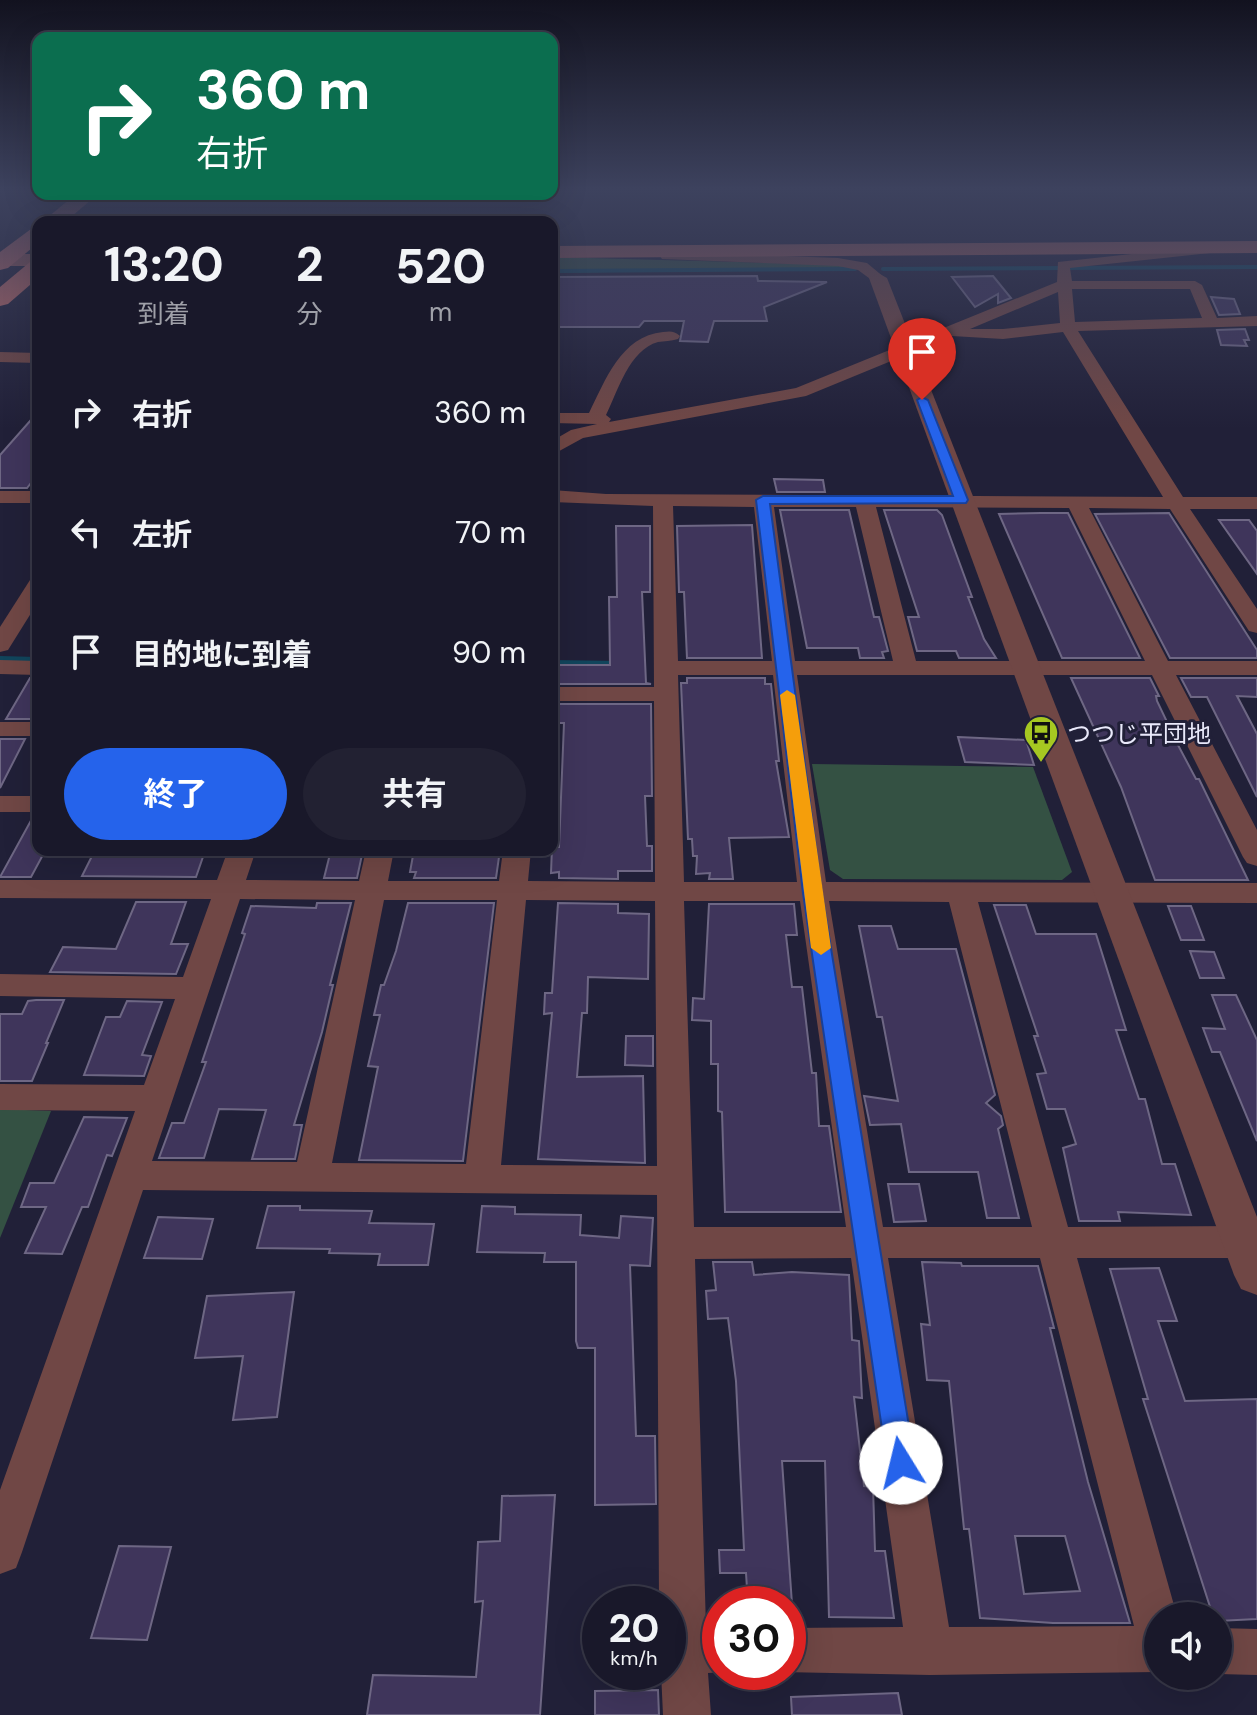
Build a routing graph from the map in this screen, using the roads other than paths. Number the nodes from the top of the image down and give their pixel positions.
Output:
1 (866, 269) edge
2 (1093, 269) edge
3 (32, 272) edge
4 (1063, 274) junction
5 (878, 278) joint
6 (0, 299) edge
7 (1134, 304) junction
8 (1211, 321) junction
9 (1257, 321) edge
10 (1068, 327) junction
11 (944, 333) junction
12 (672, 336) dead end
13 (903, 350) junction
14 (0, 357) edge
15 (32, 358) edge
16 (596, 417) junction
17 (558, 418) edge
18 (618, 425) junction
19 (558, 445) edge
20 (558, 496) edge
21 (0, 497) edge
22 (32, 497) edge
23 (663, 498) junction
24 (763, 500) junction
25 (864, 500) junction
26 (961, 500) junction
27 (1075, 501) junction
28 (1178, 502) junction
29 (1257, 503) edge
30 (32, 594) edge
31 (1257, 626) edge
32 (0, 645) edge
33 (0, 667) edge
34 (784, 667) junction
35 (32, 668) edge
36 (665, 668) junction
37 (906, 668) junction
38 (1161, 668) junction
39 (1257, 668) edge
40 (1025, 669) junction
41 (558, 694) edge
42 (666, 694) junction
43 (0, 729) edge
44 (32, 729) edge
45 (0, 804) edge
46 (32, 804) edge
47 (240, 856) edge
48 (379, 856) edge
49 (516, 856) edge
50 (1257, 857) edge
51 (0, 889) edge
52 (371, 889) junction
53 (229, 890) junction
54 (512, 891) junction
55 (669, 892) junction
56 (813, 893) junction
57 (961, 893) junction
58 (1257, 893) edge
59 (1111, 894) junction
60 (0, 985) edge
61 (195, 988) junction
62 (0, 1097) edge
63 (157, 1098) junction
64 (130, 1175) junction
65 (312, 1176) junction
66 (482, 1179) junction
67 (675, 1181) junction
68 (867, 1242) junction
69 (1054, 1242) junction
70 (677, 1243) junction
71 (1251, 1258) edge
72 (0, 1552) edge
73 (1150, 1602) edge
74 (1144, 1649) edge
75 (702, 1650) edge
76 (806, 1651) edge
77 (1232, 1651) edge
78 (930, 1652) junction
79 (1257, 1652) edge
80 (687, 1715) edge

1 - 5 street
2 - 4 street
3 - 6 main road
4 - 7 street
4 - 10 street
4 - 11 street
5 - 13 street
7 - 8 street
7 - 8 street
7 - 10 street
8 - 9 street
10 - 11 street
10 - 28 street
11 - 13 street
12 - 16 street
13 - 18 street
13 - 26 street
14 - 15 street
16 - 17 street
16 - 18 street
18 - 19 street
20 - 23 street
21 - 22 street
23 - 24 street
23 - 36 street
24 - 25 street
24 - 34 street
25 - 26 street
25 - 37 street
26 - 27 street
26 - 40 street
27 - 28 street
27 - 38 street
28 - 29 street
28 - 31 street
30 - 32 street
33 - 35 street
34 - 36 street
34 - 37 street
34 - 56 street
36 - 42 street
37 - 40 street
38 - 39 street
38 - 40 street
38 - 50 street
40 - 59 street
41 - 42 street
42 - 55 street
43 - 44 street
45 - 46 street
47 - 53 street
48 - 52 street
49 - 54 street
51 - 53 street
52 - 53 street
52 - 54 street
52 - 65 street
53 - 61 street
54 - 55 street
54 - 66 street
55 - 56 street
55 - 67 street
56 - 57 street
56 - 68 street
57 - 59 street
57 - 69 street
58 - 59 street
59 - 71 street
60 - 61 street
61 - 63 street
62 - 63 street
63 - 64 street
64 - 65 street
64 - 72 street
65 - 66 street
66 - 67 street
67 - 70 street
68 - 69 street
68 - 70 street
68 - 78 street
69 - 71 street
69 - 73 street
70 - 75 street
74 - 78 street
75 - 80 street
76 - 78 street
77 - 79 street

